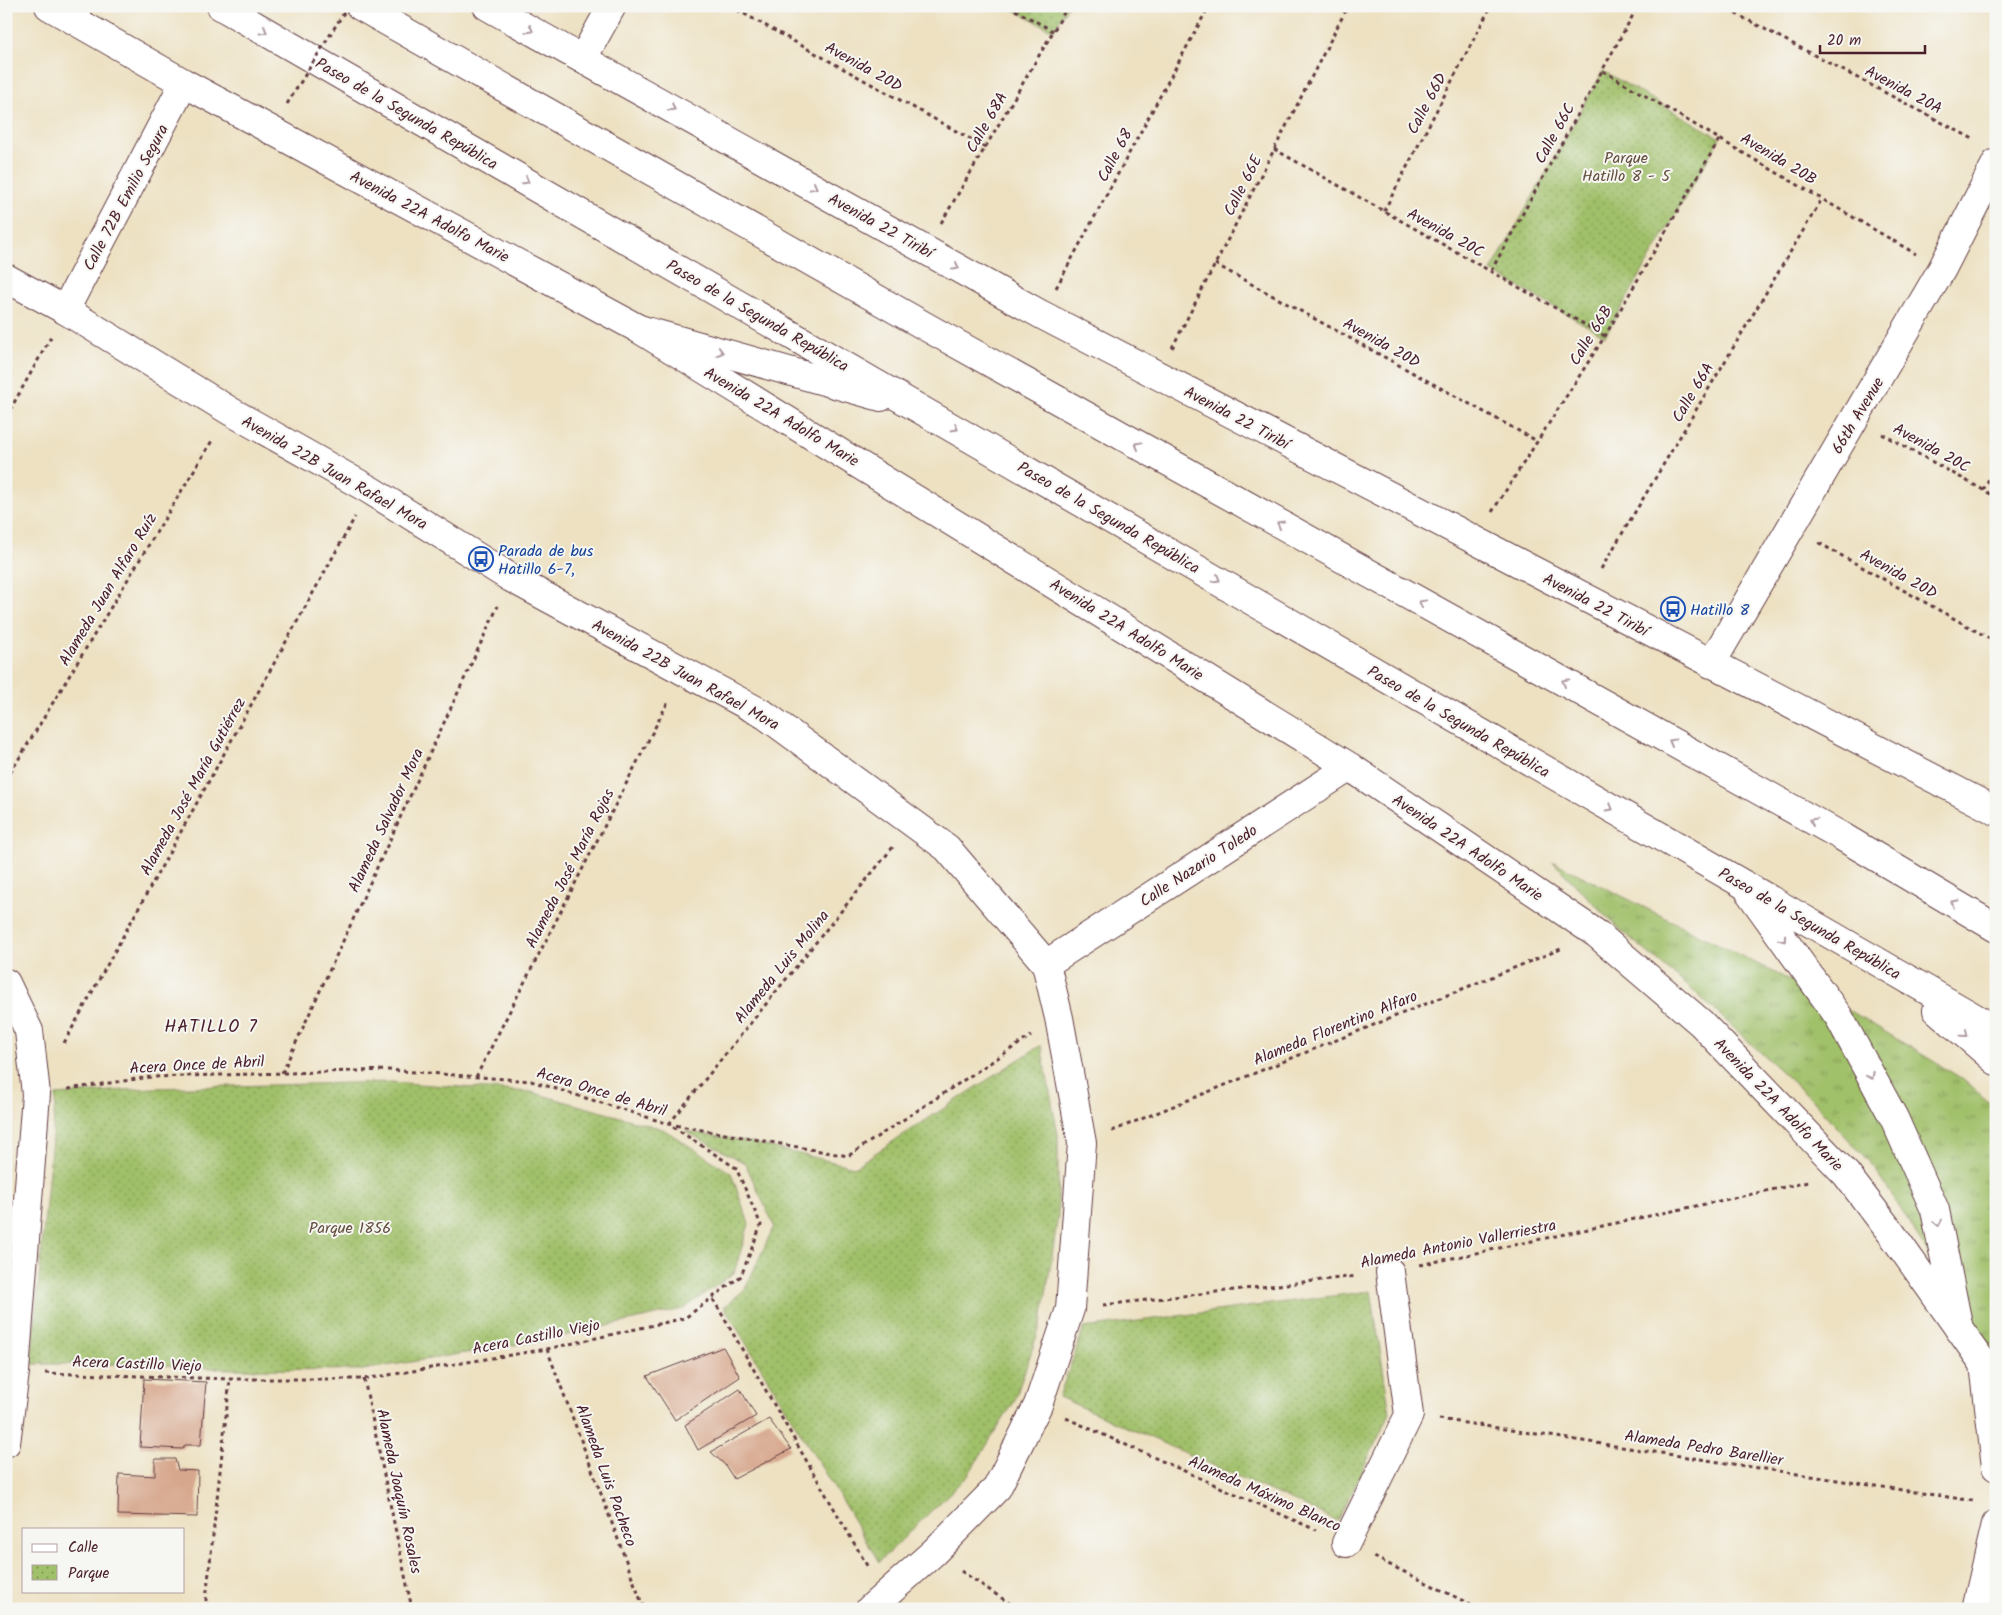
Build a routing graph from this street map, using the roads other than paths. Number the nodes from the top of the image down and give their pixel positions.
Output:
1 (49, 6) edge
2 (221, 6) edge
3 (360, 6) edge
4 (487, 6) edge
5 (612, 6) edge
6 (583, 58) junction
7 (184, 83) junction
8 (1996, 163) edge
9 (6, 278) edge
10 (66, 310) junction
11 (639, 330) junction
12 (919, 407) junction
13 (1711, 664) junction
14 (1350, 767) junction
15 (1996, 811) edge
16 (1745, 886) junction
17 (1996, 928) edge
18 (1046, 964) junction
19 (1888, 968) junction
20 (6, 982) edge
21 (1996, 1030) edge
22 (1996, 1061) edge
23 (1390, 1272) road end
24 (1959, 1329) junction
25 (6, 1443) edge
26 (1996, 1467) edge
27 (1996, 1524) edge
28 (1346, 1543) road end
29 (878, 1603) edge
30 (1976, 1609) edge

1 - 7 main road, Avenida 22A Adolfo Marie
2 -> 12 main road, Paseo de la Segunda República
17 -> 3 main road
4 -> 6 main road, Avenida 22 Tiribí
5 - 6 main road
6 -> 13 main road, Avenida 22 Tiribí
7 - 10 main road, Calle 72B Emilio Segura
7 - 11 main road, Avenida 22A Adolfo Marie
8 - 13 main road, 66th Avenue
9 - 10 main road, Avenida 22B Juan Rafael Mora
10 - 18 main road, Avenida 22B Juan Rafael Mora
11 -> 12 main road
11 - 14 main road, Avenida 22A Adolfo Marie
12 -> 16 main road, Paseo de la Segunda República
13 - 15 main road, Avenida 22 Tiribí
14 - 18 main road, Calle Nazario Toledo
14 - 24 main road, Avenida 22A Adolfo Marie
16 - 19 main road, Paseo de la Segunda República
16 -> 24 main road
18 - 29 main road, Avenida 22B Juan Rafael Mora
19 - 21 main road, Paseo de la Segunda República
19 -> 22 main road
20 - 25 main road
23 - 28 main road
24 - 26 main road, Avenida 22A Adolfo Marie
27 - 30 main road

